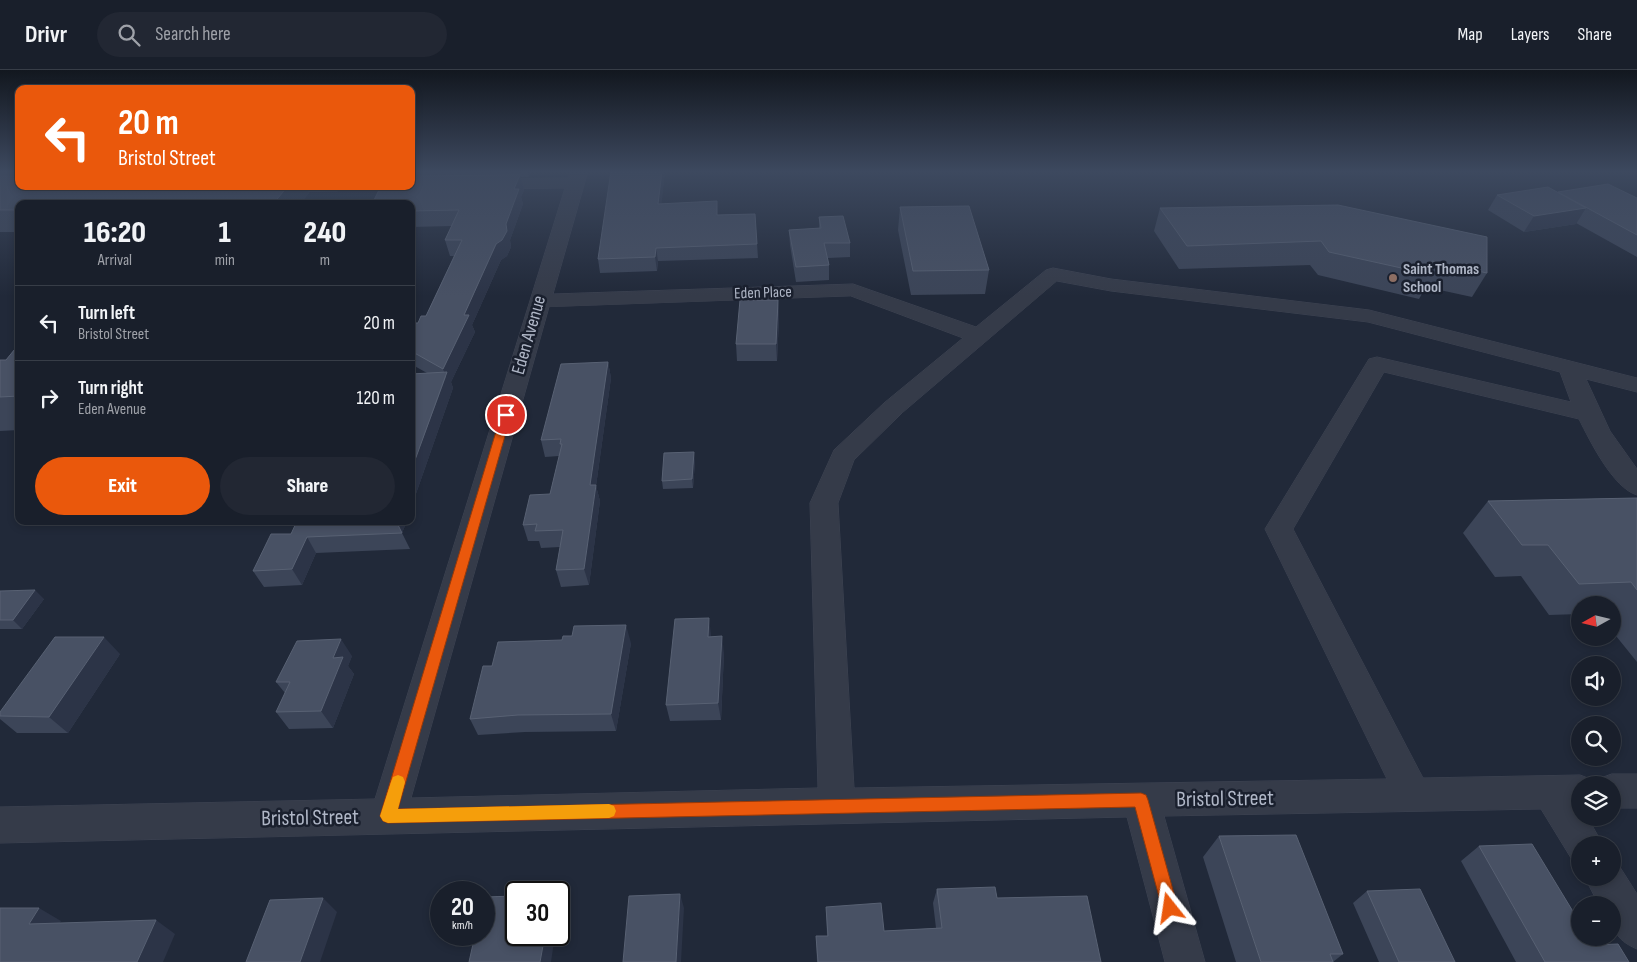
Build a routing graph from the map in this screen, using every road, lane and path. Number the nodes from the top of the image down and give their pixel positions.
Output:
1 (566, 213) edge
2 (539, 301) junction
3 (980, 336) junction
4 (1570, 368) junction
5 (1637, 385) edge
6 (1587, 413) junction
7 (1637, 486) edge
8 (1621, 791) edge
9 (1637, 791) edge
10 (1566, 793) edge
11 (1414, 796) junction
12 (1141, 800) junction
13 (837, 805) junction
14 (388, 816) junction
15 (0, 825) edge
16 (1581, 836) edge
17 (1609, 886) edge
18 (1637, 929) edge
19 (1184, 962) edge

1 - 2 street, Eden Avenue
2 - 3 street, Eden Place
2 - 14 street, Eden Avenue
3 - 4 street
3 - 13 street
4 - 5 street
4 - 6 street
6 - 7 street
6 - 11 street
8 - 9 street
10 - 11 street, Bristol Street
10 - 16 street
11 - 12 street, Bristol Street
12 - 13 street, Bristol Street
12 - 19 street
13 - 14 street, Bristol Street
14 - 15 street, Bristol Street
17 - 18 street

